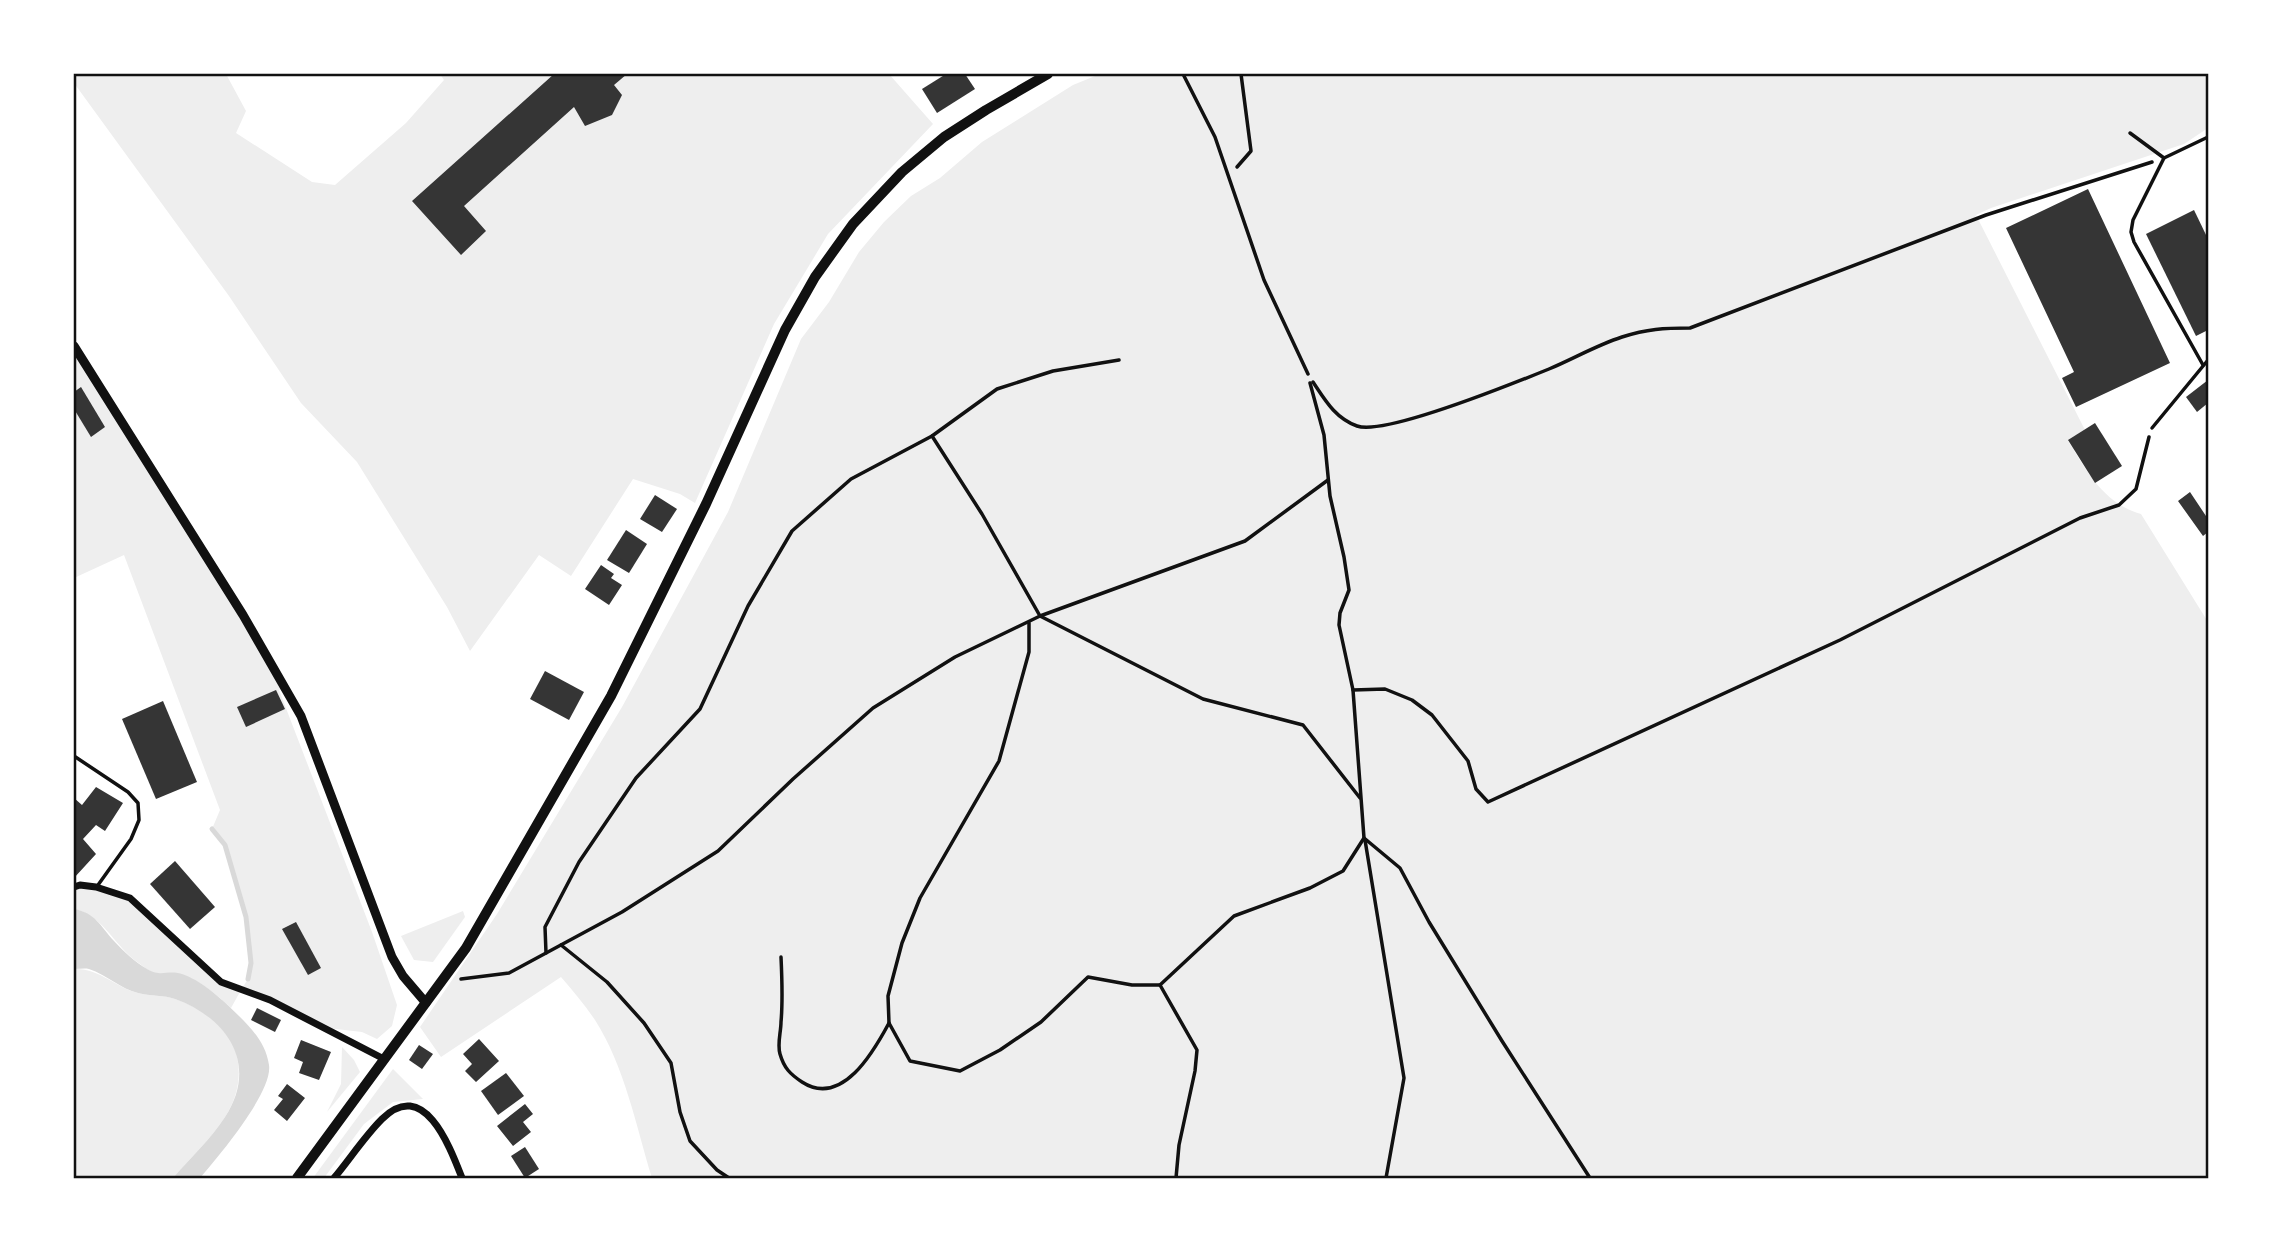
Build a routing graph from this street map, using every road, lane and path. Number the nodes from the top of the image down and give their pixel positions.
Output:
1 (1048, 74) edge
2 (1183, 74) edge
3 (1241, 74) edge
4 (2130, 133) dead end
5 (2208, 137) edge
6 (2164, 158) junction
7 (1228, 177) junction
8 (74, 346) edge
9 (1119, 360) dead end
10 (2208, 360) edge
11 (2203, 365) junction
12 (1308, 374) junction
13 (2152, 428) joint
14 (932, 436) junction
15 (1328, 480) junction
16 (1040, 616) junction
17 (1029, 621) junction
18 (1353, 690) junction
19 (74, 755) edge
20 (1361, 800) junction
21 (1364, 838) junction
22 (74, 887) edge
23 (96, 887) junction
24 (561, 945) junction
25 (546, 953) junction
26 (781, 957) dead end
27 (442, 982) junction
28 (1160, 985) junction
29 (426, 1003) junction
30 (889, 1023) junction
31 (384, 1059) junction
32 (297, 1178) edge
33 (334, 1178) edge
34 (462, 1178) edge
35 (729, 1178) edge
36 (1176, 1178) edge
37 (1387, 1178) edge
38 (1590, 1178) edge

1 - 27 main road
2 - 7 lane
3 - 7 path
4 - 6 lane
5 - 6 lane
6 - 11 lane
6 - 12 path
7 - 12 lane
8 - 29 street
9 - 14 path
10 - 11 lane
11 - 13 lane
12 - 15 path
13 - 18 path
14 - 16 path
14 - 25 path
15 - 16 path
15 - 18 path
16 - 17 path
16 - 20 path
17 - 24 path
17 - 30 path
18 - 20 path
19 - 23 lane
20 - 21 path
21 - 28 path
21 - 37 path
21 - 38 path
22 - 23 street
23 - 31 street
24 - 25 path
24 - 35 path
25 - 27 path
26 - 30 path
27 - 29 main road
28 - 30 path
28 - 36 path
29 - 31 main road
31 - 32 main road
33 - 34 street

